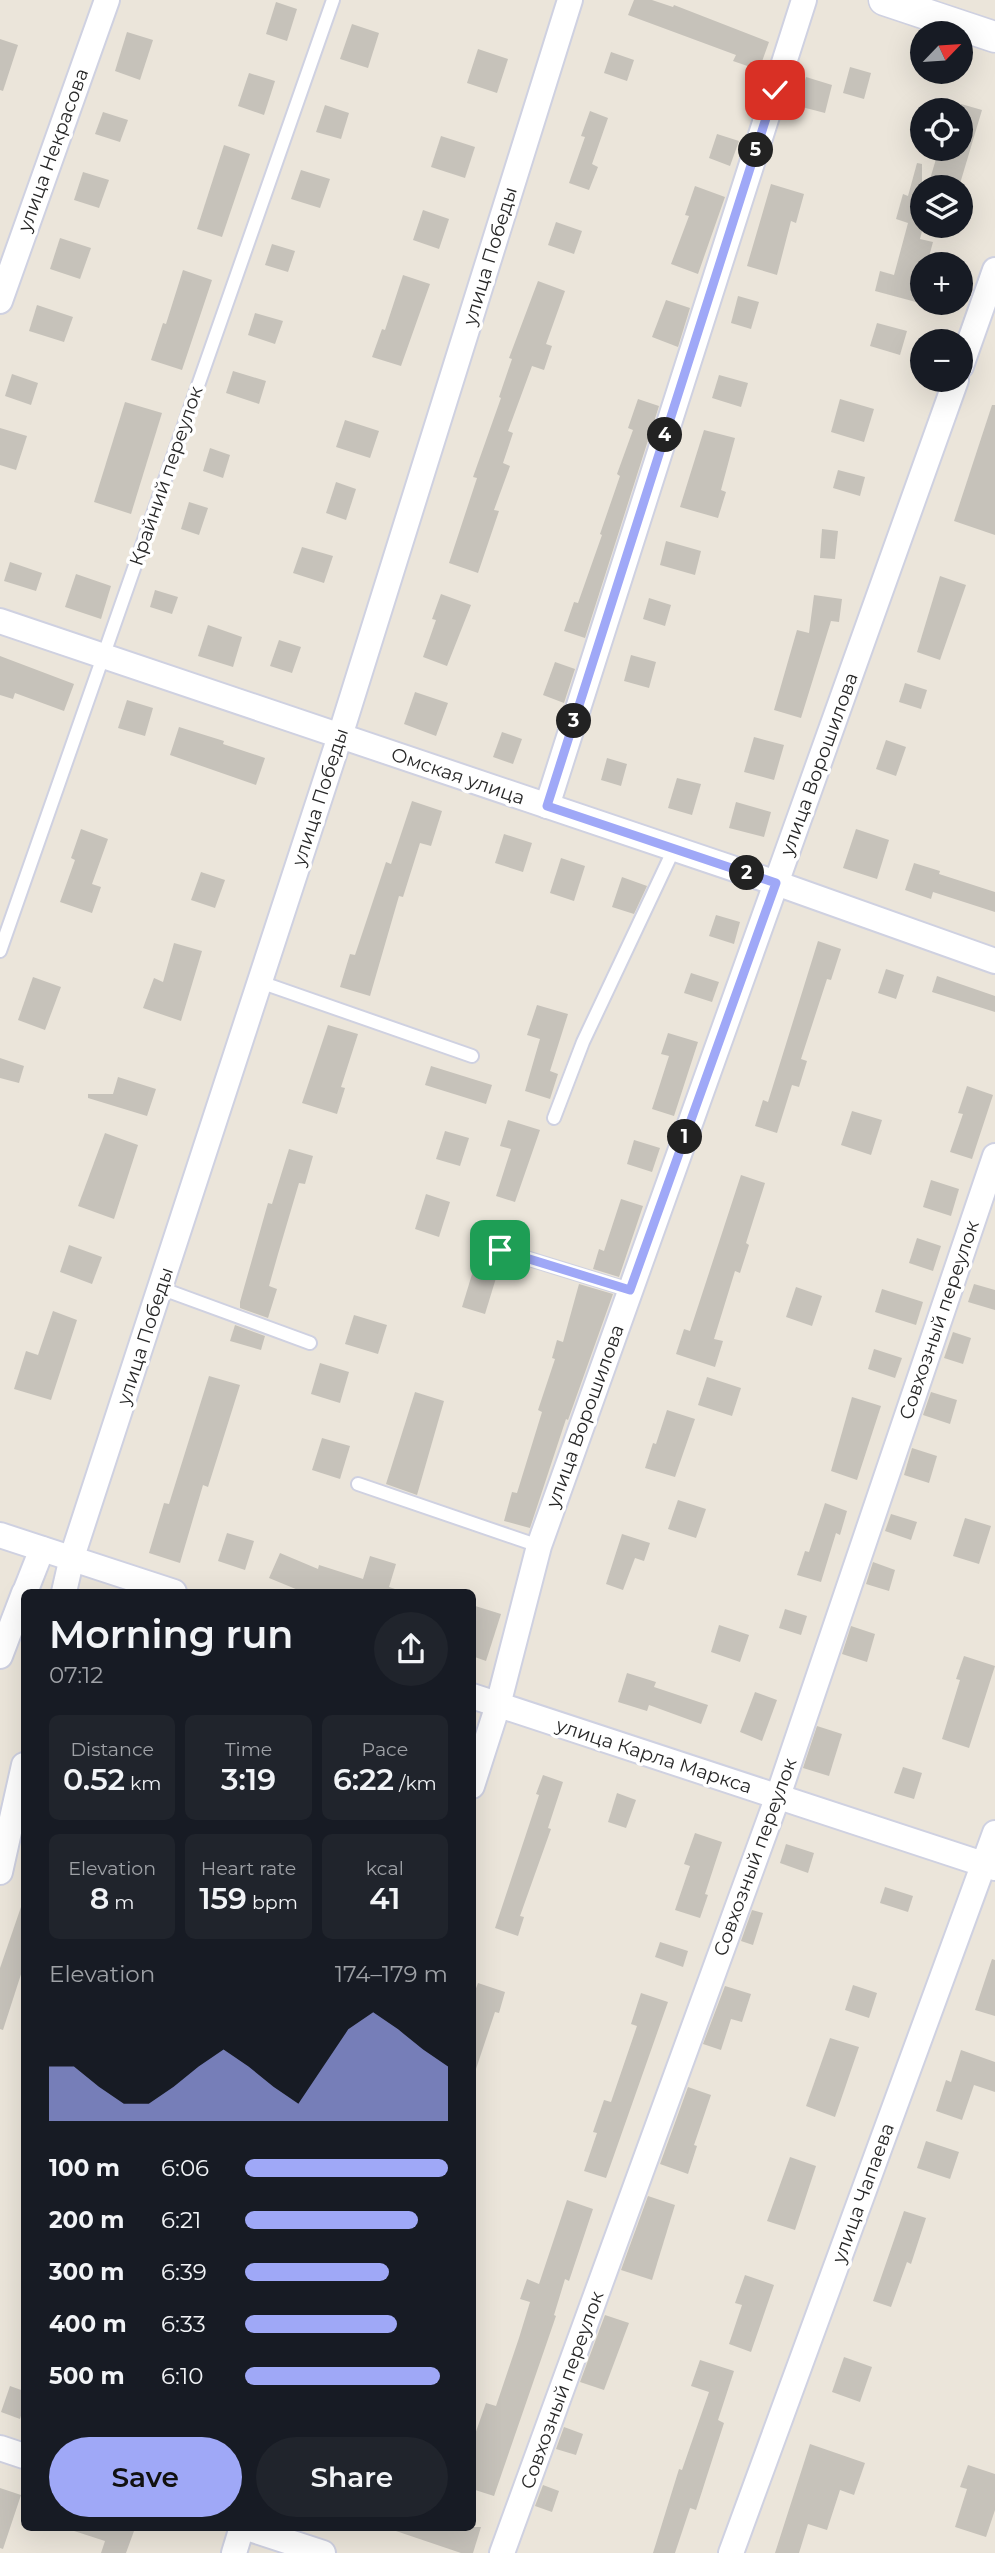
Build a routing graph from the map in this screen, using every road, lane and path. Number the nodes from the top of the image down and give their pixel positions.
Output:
1 (107, 0) edge
2 (332, 0) edge
3 (570, 0) edge
4 (804, 0) edge
5 (884, 0) edge
6 (995, 37) edge
7 (995, 270) edge
8 (0, 301) edge
9 (973, 332) edge
10 (952, 392) edge
11 (0, 621) edge
12 (103, 656) junction
13 (340, 736) junction
14 (547, 806) junction
15 (674, 849) junction
16 (776, 883) junction
17 (0, 951) edge
18 (995, 961) edge
19 (260, 982) junction
20 (472, 1056) dead end
21 (554, 1118) dead end
22 (995, 1156) edge
23 (500, 1250) dead end
24 (160, 1287) junction
25 (630, 1290) junction
26 (310, 1343) dead end
27 (358, 1484) dead end
28 (0, 1535) edge
29 (539, 1546) junction
30 (42, 1549) junction
31 (72, 1557) junction
32 (27, 1589) edge
33 (65, 1589) edge
34 (165, 1589) edge
35 (21, 1603) edge
36 (0, 1656) edge
37 (476, 1697) edge
38 (498, 1704) junction
39 (476, 1773) edge
40 (21, 1778) edge
41 (778, 1796) junction
42 (995, 1833) edge
43 (989, 1866) edge
44 (0, 1872) edge
45 (0, 2448) edge
46 (21, 2455) edge
47 (242, 2531) edge
48 (255, 2531) edge
49 (234, 2553) edge
50 (323, 2553) edge
51 (502, 2553) edge
52 (731, 2553) edge

1 - 8 street, улица Некрасова
2 - 12 lane, Крайний переулок
3 - 13 street, улица Победы
4 - 14 street
5 - 6 street
7 - 9 street
10 - 16 street, улица Ворошилова
11 - 12 street, Омская улица
12 - 13 street, Омская улица
12 - 17 lane, Крайний переулок
13 - 14 street, Омская улица
13 - 19 street, улица Победы
14 - 15 street, Омская улица
15 - 16 street, Омская улица
15 - 21 lane
16 - 18 street, Омская улица
16 - 25 street, улица Ворошилова
19 - 20 lane
19 - 24 street, улица Победы
22 - 41 street, Совхозный переулок
23 - 25 lane
24 - 26 lane
24 - 31 street, улица Победы
25 - 29 street, улица Ворошилова
27 - 29 lane
28 - 30 street
29 - 38 street, улица Ворошилова
30 - 31 street
30 - 32 street
31 - 33 street, улица Победы
31 - 34 street
35 - 36 street
37 - 38 street, улица Карла Маркса
38 - 39 street, улица Ворошилова
38 - 41 street, улица Карла Маркса
40 - 44 street
41 - 43 street, улица Карла Маркса
41 - 51 street, Совхозный переулок
42 - 43 street, улица Чапаева
43 - 52 street, улица Чапаева
45 - 46 street
47 - 49 street
48 - 50 street

